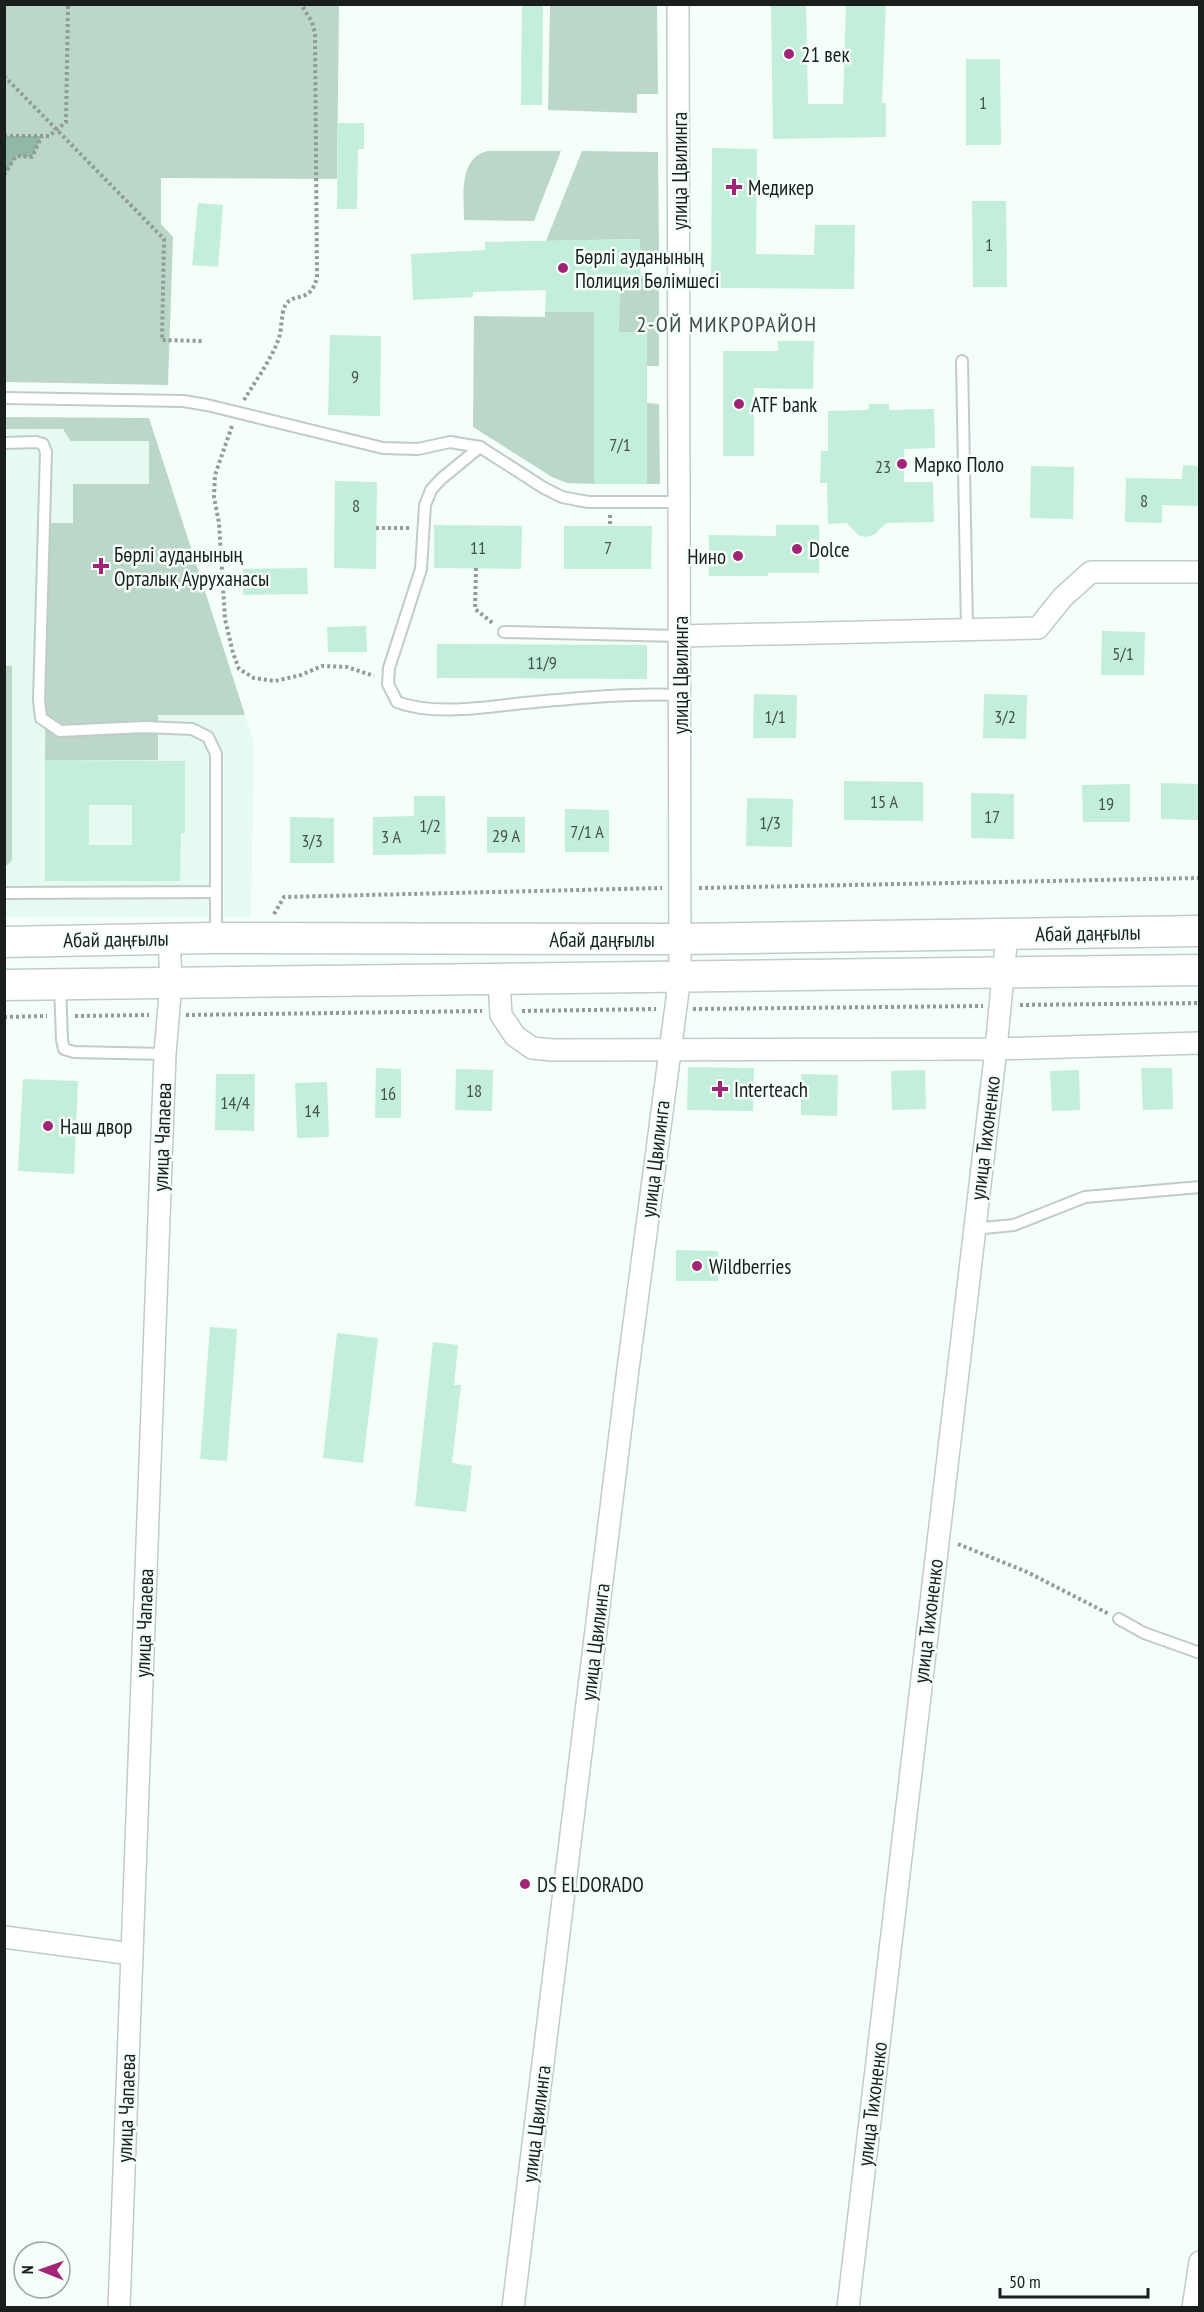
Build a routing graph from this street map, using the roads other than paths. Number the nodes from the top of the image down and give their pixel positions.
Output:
1 (678, 4) edge
2 (962, 361) dead end
3 (4, 398) edge
4 (4, 443) edge
5 (480, 447) junction
6 (679, 502) junction
7 (1200, 572) edge
8 (967, 629) junction
9 (504, 632) road end
10 (680, 636) junction
11 (680, 695) junction
12 (216, 892) junction
13 (4, 893) edge
14 (1200, 931) edge
15 (1007, 934) junction
16 (170, 938) junction
17 (216, 938) junction
18 (681, 939) junction
19 (4, 942) edge
20 (1200, 970) edge
21 (1003, 973) junction
22 (681, 976) junction
23 (500, 980) junction
24 (171, 982) junction
25 (60, 984) junction
26 (4, 985) edge
27 (1200, 1043) edge
28 (996, 1049) junction
29 (669, 1050) junction
30 (165, 1054) junction
31 (1200, 1187) edge
32 (973, 1228) junction
33 (1119, 1619) road end
34 (1200, 1653) edge
35 (4, 1938) edge
36 (132, 1954) junction
37 (1200, 2262) edge
38 (119, 2307) edge
39 (513, 2307) edge
40 (848, 2307) edge
41 (1193, 2307) edge

1 - 6 street, улица Цвилинга
2 - 8 lane
3 - 5 lane
4 - 12 lane
5 - 6 lane
5 - 11 lane
6 - 10 street, улица Цвилинга
7 - 8 street
8 - 10 street
9 - 10 lane
10 - 11 street, улица Цвилинга
11 - 18 street, улица Цвилинга
12 - 13 lane
12 - 17 lane
14 - 15 street, Абай даңғылы
15 - 18 street, Абай даңғылы
15 - 21 street, улица Тихоненко
16 - 17 street, Абай даңғылы
16 - 19 street, Абай даңғылы
16 - 24 street, улица Чапаева
17 - 18 street, Абай даңғылы
18 - 22 street, улица Цвилинга
20 - 21 street, Абай даңғылы
21 - 22 street, Абай даңғылы
21 - 28 street, улица Тихоненко
22 - 23 street, Абай даңғылы
22 - 29 street, улица Цвилинга
23 - 24 street, Абай даңғылы
23 - 29 street
24 - 25 street, Абай даңғылы
24 - 30 street, улица Чапаева
25 - 26 street, Абай даңғылы
25 - 30 lane
27 - 28 street
28 - 29 street
28 - 32 street, улица Тихоненко
29 - 39 street, улица Цвилинга
30 - 36 street, улица Чапаева
31 - 32 lane
32 - 40 street, улица Тихоненко
33 - 34 lane
35 - 36 street
36 - 38 street, улица Чапаева
37 - 41 street

